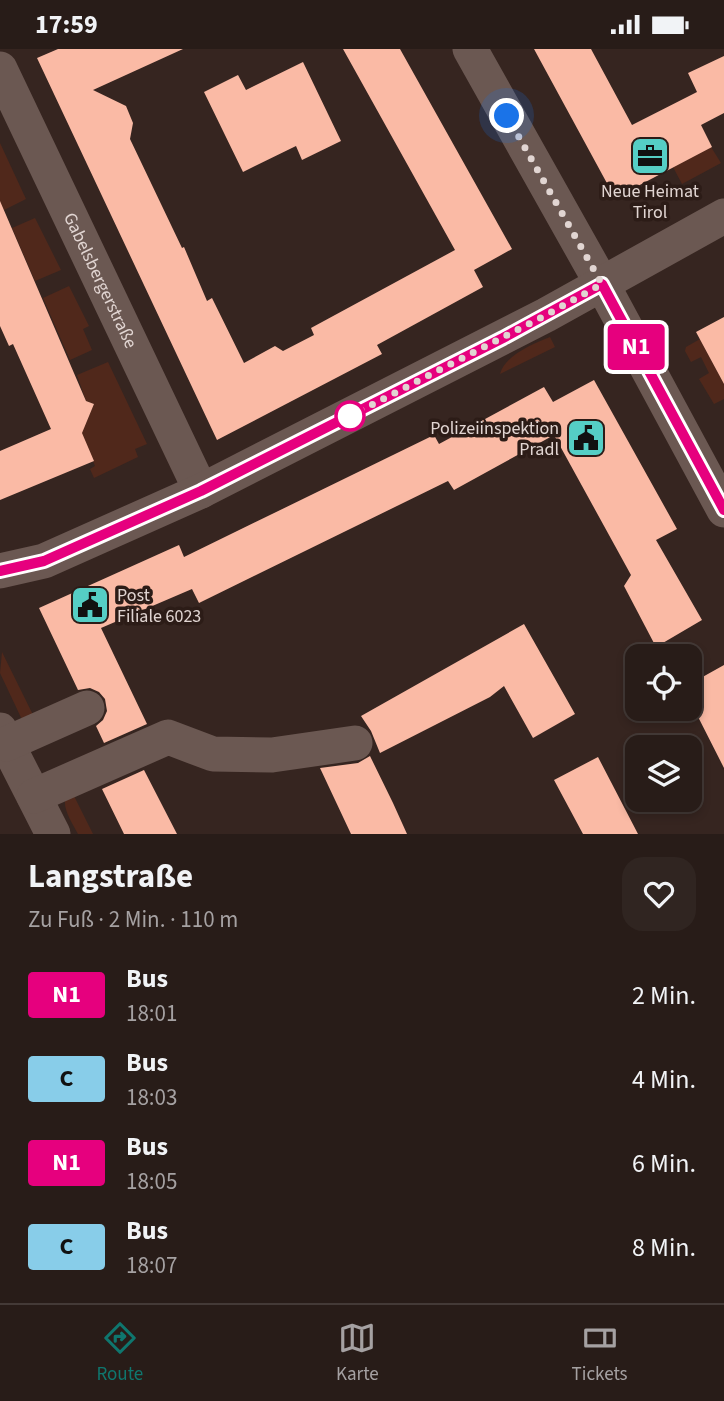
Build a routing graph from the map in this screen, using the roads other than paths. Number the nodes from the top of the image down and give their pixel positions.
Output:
1 (470, 49) edge
2 (0, 69) edge
3 (724, 216) edge
4 (602, 284) junction
5 (201, 491) junction
6 (724, 510) edge
7 (0, 571) edge
8 (87, 708) dead end
9 (3, 737) edge
10 (355, 743) dead end
11 (34, 796) junction
12 (53, 834) edge

1 - 4 street
2 - 5 street, Gabelsbergerstraße
3 - 4 street
4 - 5 street
4 - 6 street
5 - 7 street
8 - 9 street
9 - 11 street
10 - 11 street
11 - 12 street

